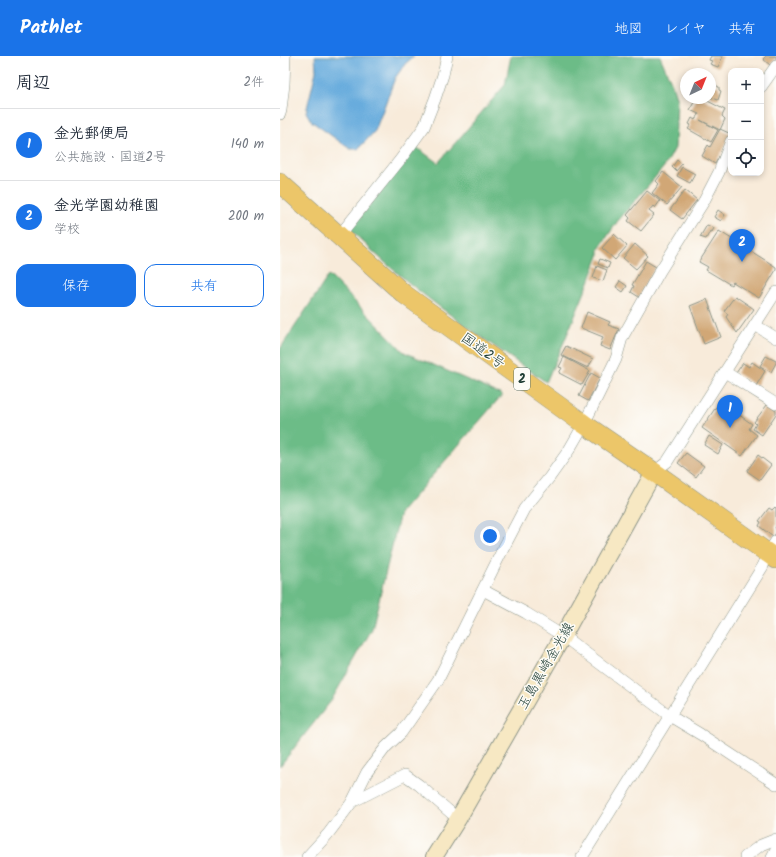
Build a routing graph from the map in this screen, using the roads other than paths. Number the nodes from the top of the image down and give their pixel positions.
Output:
1 (285, 56) edge
2 (446, 56) edge
3 (776, 66) edge
4 (764, 83) edge
5 (280, 114) edge
6 (728, 149) edge
7 (280, 183) edge
8 (339, 236) junction
9 (776, 292) edge
10 (755, 325) junction
11 (776, 338) edge
12 (725, 372) junction
13 (776, 404) edge
14 (584, 424) junction
15 (654, 472) junction
16 (773, 552) edge
17 (483, 590) junction
18 (563, 636) junction
19 (670, 716) junction
20 (776, 784) edge
21 (352, 802) junction
22 (458, 819) junction
23 (776, 839) edge
24 (776, 849) edge
25 (307, 857) edge
26 (434, 857) edge
27 (582, 857) edge
28 (745, 857) edge
29 (772, 857) edge

1 - 5 street
2 - 8 street
3 - 4 street
6 - 14 street
7 - 8 highway, 国道2号 / 2
8 - 14 highway, 国道2号 / 2
9 - 10 street
10 - 11 street
10 - 12 street
12 - 13 street
12 - 15 street
14 - 15 highway, 国道2号 / 2
14 - 17 street
15 - 16 highway, 国道2号 / 2
15 - 18 main road, 玉島黒崎金光線
16 - 19 street
17 - 18 street
17 - 21 street
18 - 19 street
18 - 22 main road, 玉島黒崎金光線
19 - 20 street
19 - 27 street
21 - 22 street
21 - 25 street
22 - 26 main road, 玉島黒崎金光線
23 - 28 street
24 - 29 street

